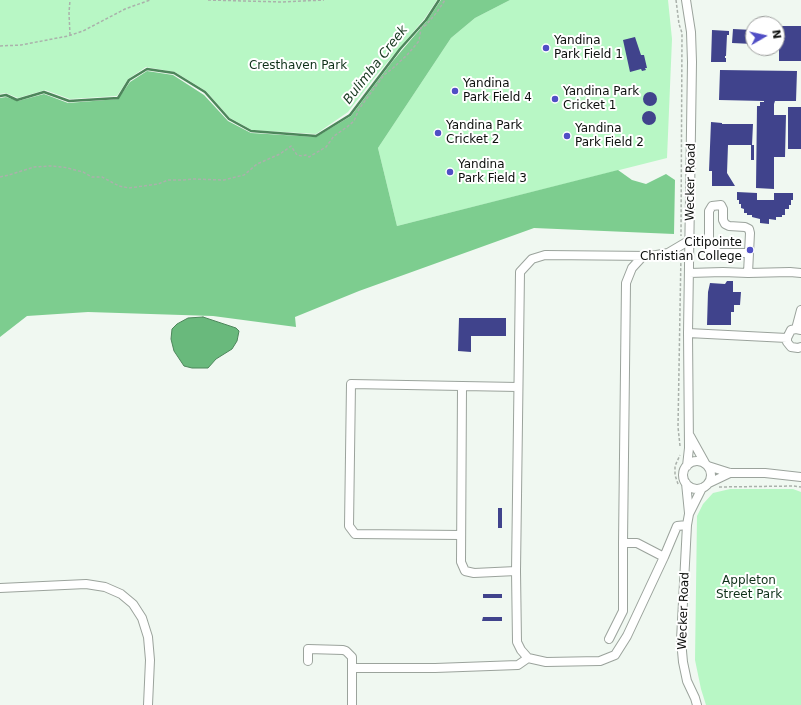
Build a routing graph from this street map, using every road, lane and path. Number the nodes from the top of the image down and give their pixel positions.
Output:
1 (70, 0) edge
2 (150, 0) edge
3 (208, 0) edge
4 (324, 0) edge
5 (445, 0) edge
6 (686, 0) edge
7 (70, 35) junction
8 (0, 46) edge
9 (0, 177) edge
10 (690, 240) junction
11 (748, 253) junction
12 (643, 256) junction
13 (689, 273) junction
14 (748, 273) junction
15 (801, 273) edge
16 (801, 310) edge
17 (799, 329) edge
18 (688, 332) junction
19 (787, 338) junction
20 (801, 347) edge
21 (462, 386) junction
22 (518, 387) junction
23 (689, 436) junction
24 (706, 465) junction
25 (687, 466) junction
26 (730, 473) junction
27 (801, 477) edge
28 (686, 483) junction
29 (705, 486) junction
30 (727, 487) dead end
31 (801, 487) edge
32 (689, 514) junction
33 (687, 525) junction
34 (461, 535) junction
35 (623, 543) junction
36 (664, 557) junction
37 (516, 572) junction
38 (0, 588) edge
39 (609, 639) dead end
40 (528, 658) junction
41 (308, 661) dead end
42 (352, 668) junction
43 (148, 705) edge
44 (352, 705) edge
45 (697, 705) edge

1 - 7 path
2 - 7 path
3 - 4 path
5 - 9 path
6 - 10 street, Wecker Road
7 - 8 path
10 - 12 street
10 - 13 street, Wecker Road
11 - 11 street
11 - 14 street
12 - 22 street
12 - 35 street
13 - 14 street
13 - 18 street, Wecker Road
14 - 15 street
16 - 17 street
17 - 19 street
18 - 19 street
18 - 23 street, Wecker Road
19 - 20 street
21 - 22 street
21 - 34 street
21 - 34 street
22 - 37 street
23 - 24 street, Wecker Road
23 - 25 street, Wecker Road
24 - 25 street
24 - 26 street
24 - 29 street, Wecker Road
25 - 28 street, Wecker Road
26 - 27 street
26 - 29 street
28 - 29 street
28 - 32 street, Wecker Road
29 - 32 street, Wecker Road
30 - 31 path
32 - 33 street, Wecker Road
33 - 36 street
33 - 45 street, Wecker Road
34 - 37 street
35 - 36 street
35 - 39 street
36 - 40 street
37 - 40 street
38 - 43 street
40 - 42 street
41 - 42 street
42 - 44 street

